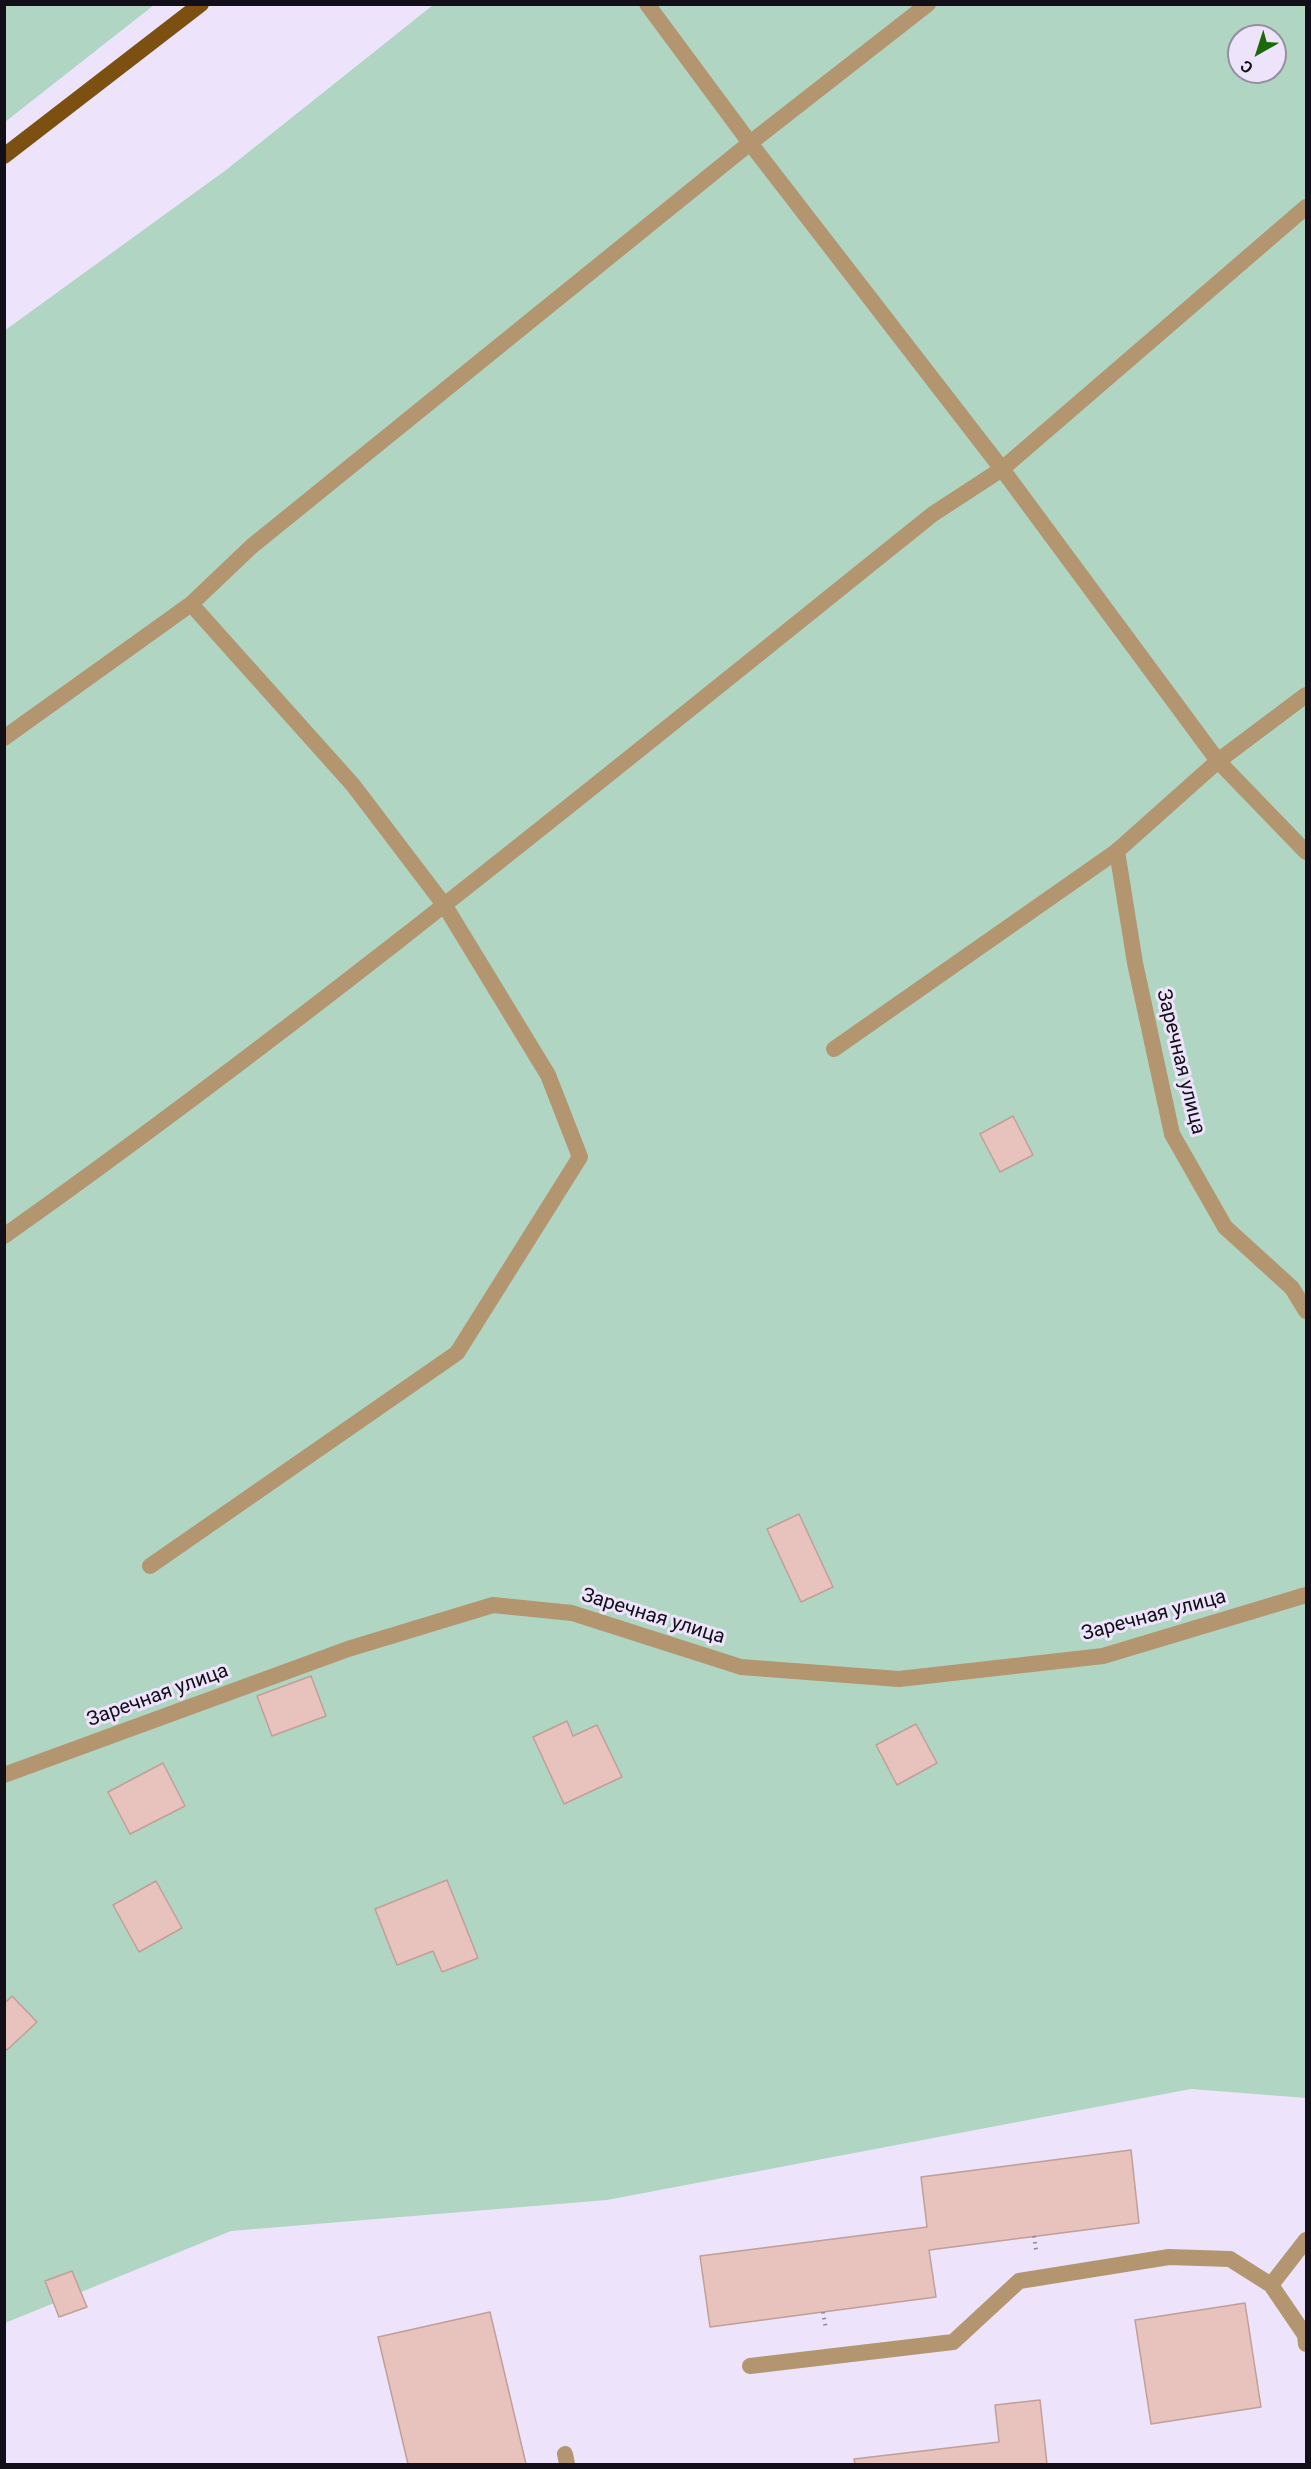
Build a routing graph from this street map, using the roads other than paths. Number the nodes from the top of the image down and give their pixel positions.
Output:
1 (201, 4) edge
2 (647, 4) edge
3 (928, 4) edge
4 (750, 143) junction
5 (4, 156) edge
6 (1306, 207) edge
7 (1002, 469) junction
8 (191, 604) junction
9 (1306, 694) edge
10 (4, 738) edge
11 (1218, 760) junction
12 (1117, 851) junction
13 (1306, 852) edge
14 (444, 906) junction
15 (834, 1049) dead end
16 (4, 1236) edge
17 (1306, 1311) edge
18 (150, 1566) dead end
19 (1306, 1595) edge
20 (4, 1775) edge
21 (1306, 2240) edge
22 (1271, 2285) junction
23 (1306, 2344) edge
24 (750, 2366) dead end

1 - 5 main road
2 - 4 street
3 - 4 street
4 - 7 street
4 - 8 street
6 - 7 street
7 - 11 street
7 - 14 street
8 - 10 street
8 - 14 street
9 - 11 street
11 - 12 street
11 - 13 street
12 - 15 street
12 - 17 street, Заречная улица
14 - 16 street
14 - 18 street
19 - 20 street, Заречная улица
21 - 22 street
22 - 23 street
22 - 24 street

